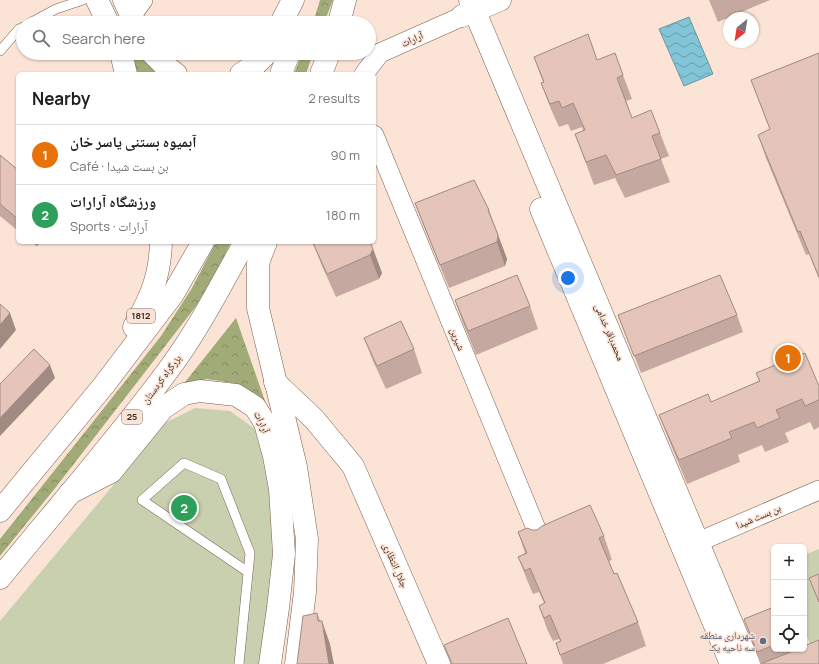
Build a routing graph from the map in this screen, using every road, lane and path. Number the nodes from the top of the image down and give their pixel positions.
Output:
1 (83, 0) edge
2 (97, 0) edge
3 (293, 0) edge
4 (305, 0) edge
5 (345, 0) edge
6 (500, 0) edge
7 (465, 7) edge
8 (43, 16) edge
9 (105, 16) edge
10 (285, 16) edge
11 (300, 16) edge
12 (341, 16) edge
13 (16, 32) edge
14 (0, 51) edge
15 (376, 58) edge
16 (123, 60) edge
17 (159, 60) edge
18 (260, 60) edge
19 (286, 60) edge
20 (326, 60) edge
21 (375, 60) edge
22 (366, 71) edge
23 (126, 72) edge
24 (173, 72) edge
25 (244, 72) edge
26 (282, 72) edge
27 (322, 72) edge
28 (376, 140) edge
29 (161, 244) edge
30 (202, 244) edge
31 (243, 244) edge
32 (265, 244) edge
33 (275, 382) junction
34 (104, 385) junction
35 (819, 490) edge
36 (70, 493) junction
37 (0, 511) edge
38 (698, 542) junction
39 (542, 543) edge
40 (248, 572) junction
41 (0, 578) edge
42 (721, 618) junction
43 (239, 664) edge
44 (270, 664) edge
45 (296, 664) edge
46 (439, 664) edge
47 (731, 664) edge
48 (749, 664) edge

1 - 8 lane
2 - 9 main road
3 - 10 main road
4 - 11 main road
5 - 12 main road
6 - 7 main road
7 - 15 street, آرارات
7 - 38 main road, محمدباقر خدامی
7 - 42 main road, محمدباقر خدامی
13 - 14 lane
16 - 23 main road
17 - 24 main road
18 - 25 main road
19 - 26 main road
20 - 27 main road
21 - 22 street, آرارات
28 - 39 street, شیرین
29 - 34 main road, 1812
30 - 34 main road
31 - 36 main road, بزرگراه کردستان / 25
32 - 33 main road, آرارات
33 - 45 main road, آرارات
33 - 46 main road, جلال انتظاری
34 - 37 main road
35 - 38 street, بن بست شیدا
36 - 41 main road, بزرگراه کردستان / 25
36 - 44 main road, آرارات
38 - 42 main road, محمدباقر خدامی
40 - 40 lane
40 - 43 lane
42 - 47 main road, محمدباقر خدامی
42 - 48 main road, محمدباقر خدامی

